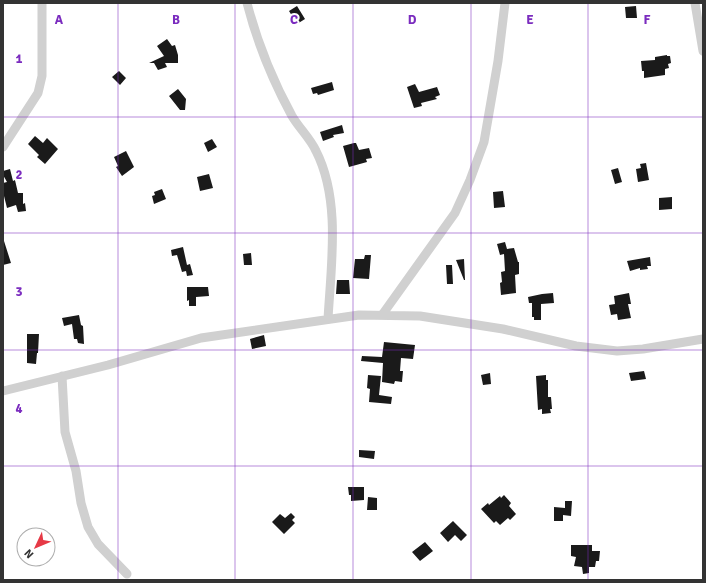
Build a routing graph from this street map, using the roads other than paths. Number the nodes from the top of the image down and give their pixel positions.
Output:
1 (42, 3) edge
2 (247, 3) edge
3 (505, 3) edge
4 (695, 3) edge
5 (703, 51) edge
6 (3, 147) edge
7 (382, 315) junction
8 (328, 319) junction
9 (703, 339) edge
10 (62, 376) junction
11 (3, 391) edge
12 (127, 574) dead end

1 - 6 street
2 - 8 street
3 - 7 street
4 - 5 street
7 - 8 street
7 - 9 street
8 - 10 street
10 - 11 street
10 - 12 street

